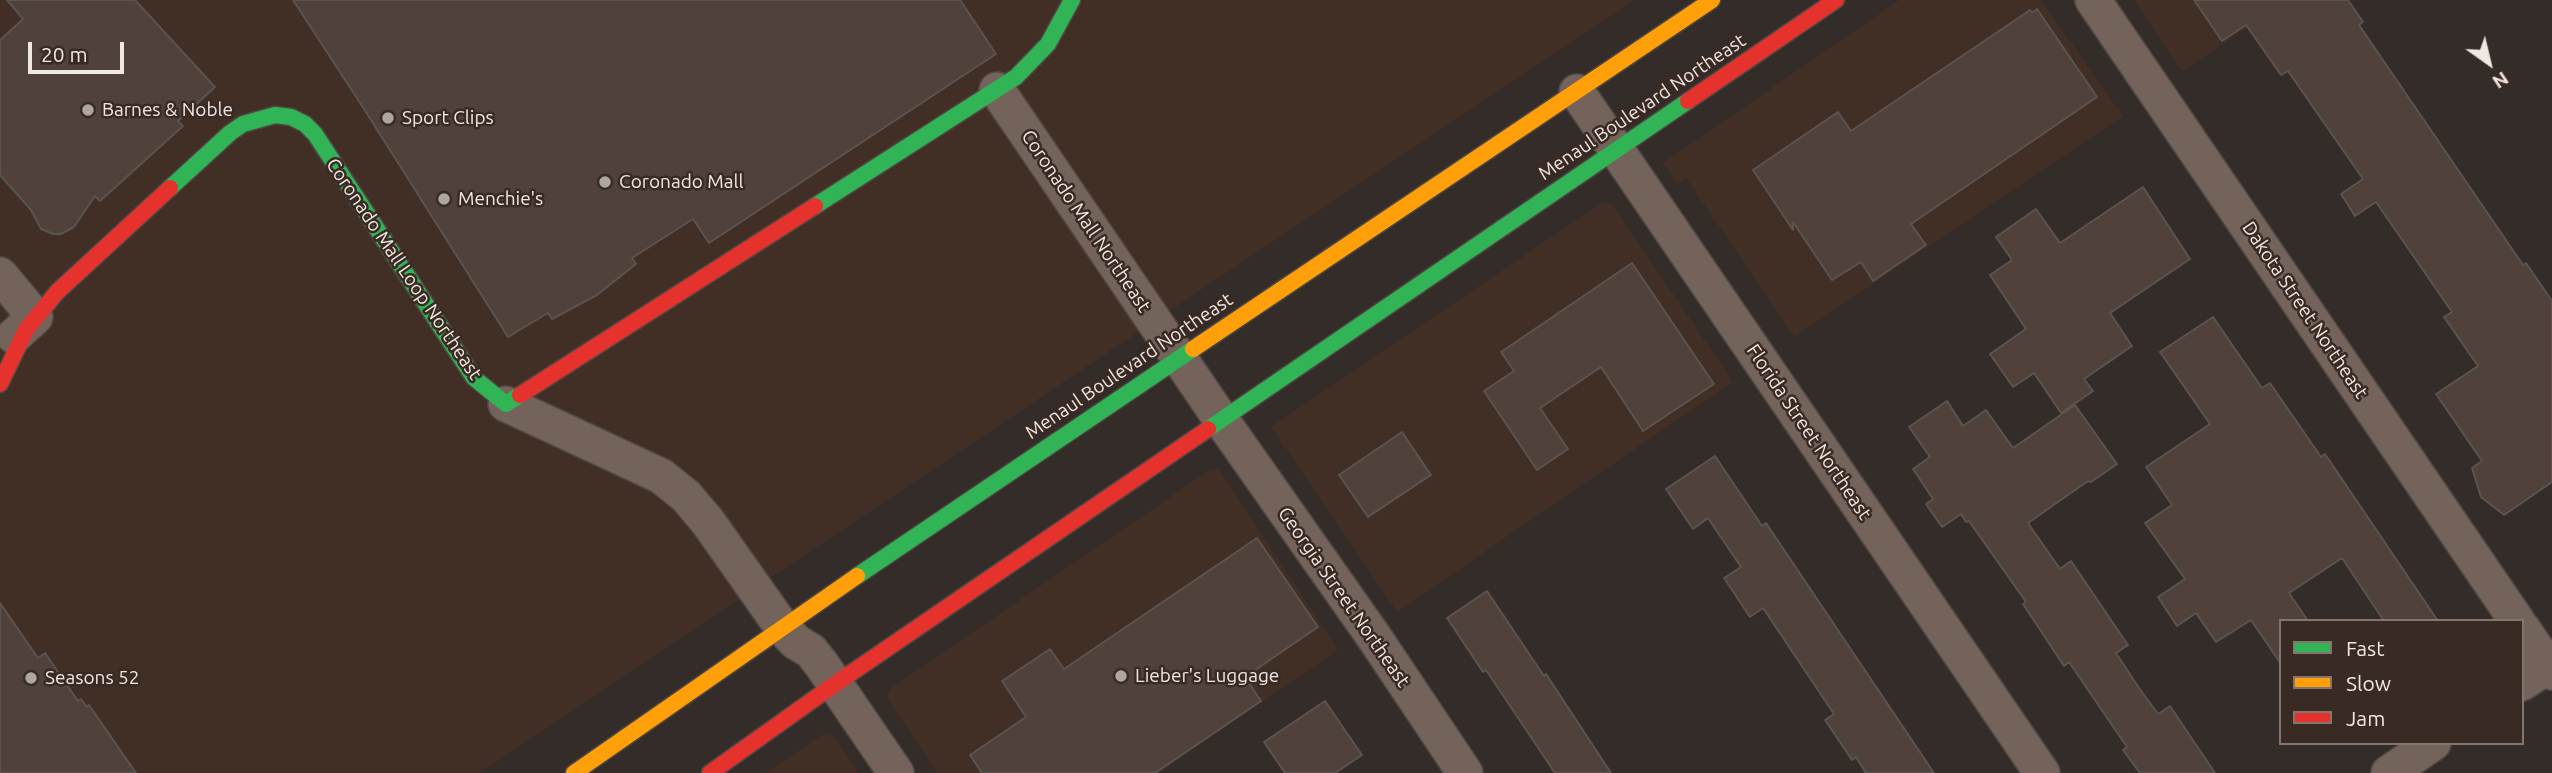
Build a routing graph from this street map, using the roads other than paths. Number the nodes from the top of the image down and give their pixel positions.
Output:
1 (1072, 0) edge
2 (1712, 0) edge
3 (1836, 0) edge
4 (2093, 0) edge
5 (997, 90) junction
6 (1577, 92) junction
7 (1616, 149) junction
8 (0, 275) edge
9 (35, 317) junction
10 (0, 349) edge
11 (1178, 358) junction
12 (0, 384) edge
13 (506, 404) junction
14 (1222, 421) junction
15 (2516, 619) edge
16 (782, 627) junction
17 (2524, 632) edge
18 (2544, 671) edge
19 (835, 684) junction
20 (2430, 745) edge
21 (574, 773) edge
22 (710, 773) edge
23 (896, 773) edge
24 (1465, 773) edge
25 (2042, 773) edge
26 (2389, 773) edge

1 - 5 main road
2 - 6 main road, Menaul Boulevard Northeast
3 - 7 main road, Menaul Boulevard Northeast
4 - 15 street, Dakota Street Northeast
5 - 11 street, Coronado Mall Northeast
5 - 13 main road
6 - 7 street, Florida Street Northeast
6 - 11 main road, Menaul Boulevard Northeast
7 - 14 main road, Menaul Boulevard Northeast
7 - 25 street, Florida Street Northeast
8 - 9 street
9 - 10 street
9 - 12 main road
9 - 13 main road, Coronado Mall Loop Northeast
11 - 14 street, Coronado Mall Northeast
11 - 16 main road, Menaul Boulevard Northeast
13 - 16 street
14 - 19 main road, Menaul Boulevard Northeast
14 - 24 street, Georgia Street Northeast
16 - 19 street
16 - 21 main road, Menaul Boulevard Northeast
17 - 18 street
19 - 22 main road, Menaul Boulevard Northeast
19 - 23 street
20 - 26 street

